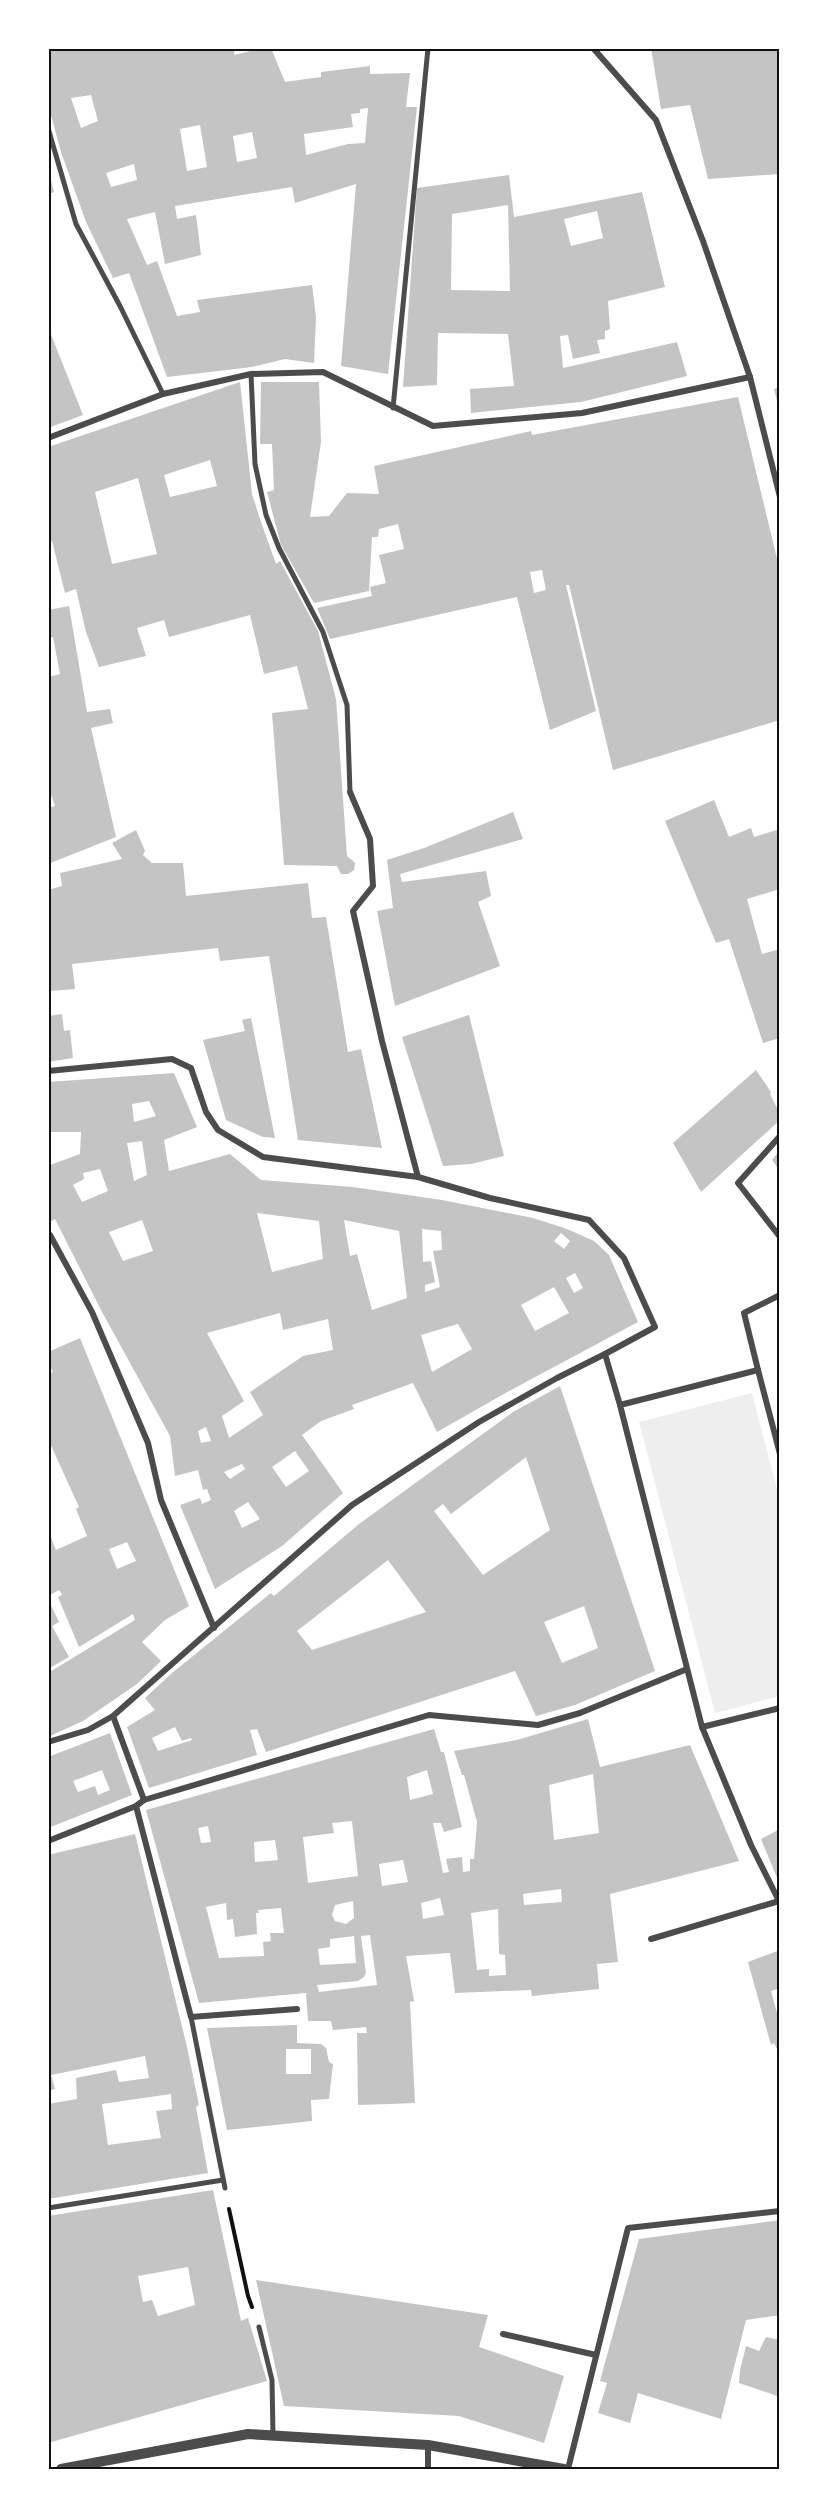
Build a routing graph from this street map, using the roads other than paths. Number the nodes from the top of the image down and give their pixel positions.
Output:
1 (428, 48) edge
2 (593, 48) edge
3 (48, 128) edge
4 (251, 374) junction
5 (750, 377) junction
6 (163, 394) junction
7 (393, 408) junction
8 (48, 438) edge
9 (780, 497) edge
10 (350, 792) joint
11 (48, 1071) edge
12 (780, 1136) edge
13 (418, 1177) junction
14 (48, 1237) edge
15 (780, 1237) edge
16 (780, 1295) edge
17 (605, 1354) junction
18 (759, 1370) junction
19 (620, 1405) junction
20 (780, 1454) edge
21 (214, 1628) junction
22 (687, 1670) junction
23 (780, 1708) edge
24 (113, 1716) junction
25 (702, 1727) junction
26 (48, 1742) edge
27 (144, 1800) junction
28 (136, 1806) junction
29 (48, 1841) edge
30 (779, 1902) edge
31 (651, 1939) dead end
32 (297, 2009) dead end
33 (191, 2017) junction
34 (223, 2180) junction
35 (225, 2188) road end
36 (48, 2208) edge
37 (780, 2211) edge
38 (259, 2327) road end
39 (503, 2334) dead end
40 (596, 2355) junction
41 (273, 2436) junction
42 (428, 2445) junction
43 (61, 2469) edge
44 (428, 2469) edge
45 (566, 2469) edge

1 - 7 street
2 - 5 street
3 - 6 street
4 - 6 street
4 - 7 street
4 - 10 street
5 - 7 street
5 - 9 street
6 - 8 street
10 - 13 street
11 - 13 street
12 - 15 street
13 - 17 street
14 - 21 street
16 - 18 street
17 - 19 street
17 - 21 street
18 - 19 street
18 - 20 street
19 - 22 street
21 - 24 street
22 - 25 street
22 - 27 street
23 - 25 street
24 - 26 street
24 - 27 street
25 - 30 street
27 - 28 street
28 - 29 street
28 - 33 street
30 - 31 street
32 - 33 street
33 - 34 street
34 - 35 street
34 - 36 street
37 - 40 street
38 - 41 street
39 - 40 street
40 - 45 street
41 - 42 street
41 - 43 street
42 - 44 street
42 - 45 street

